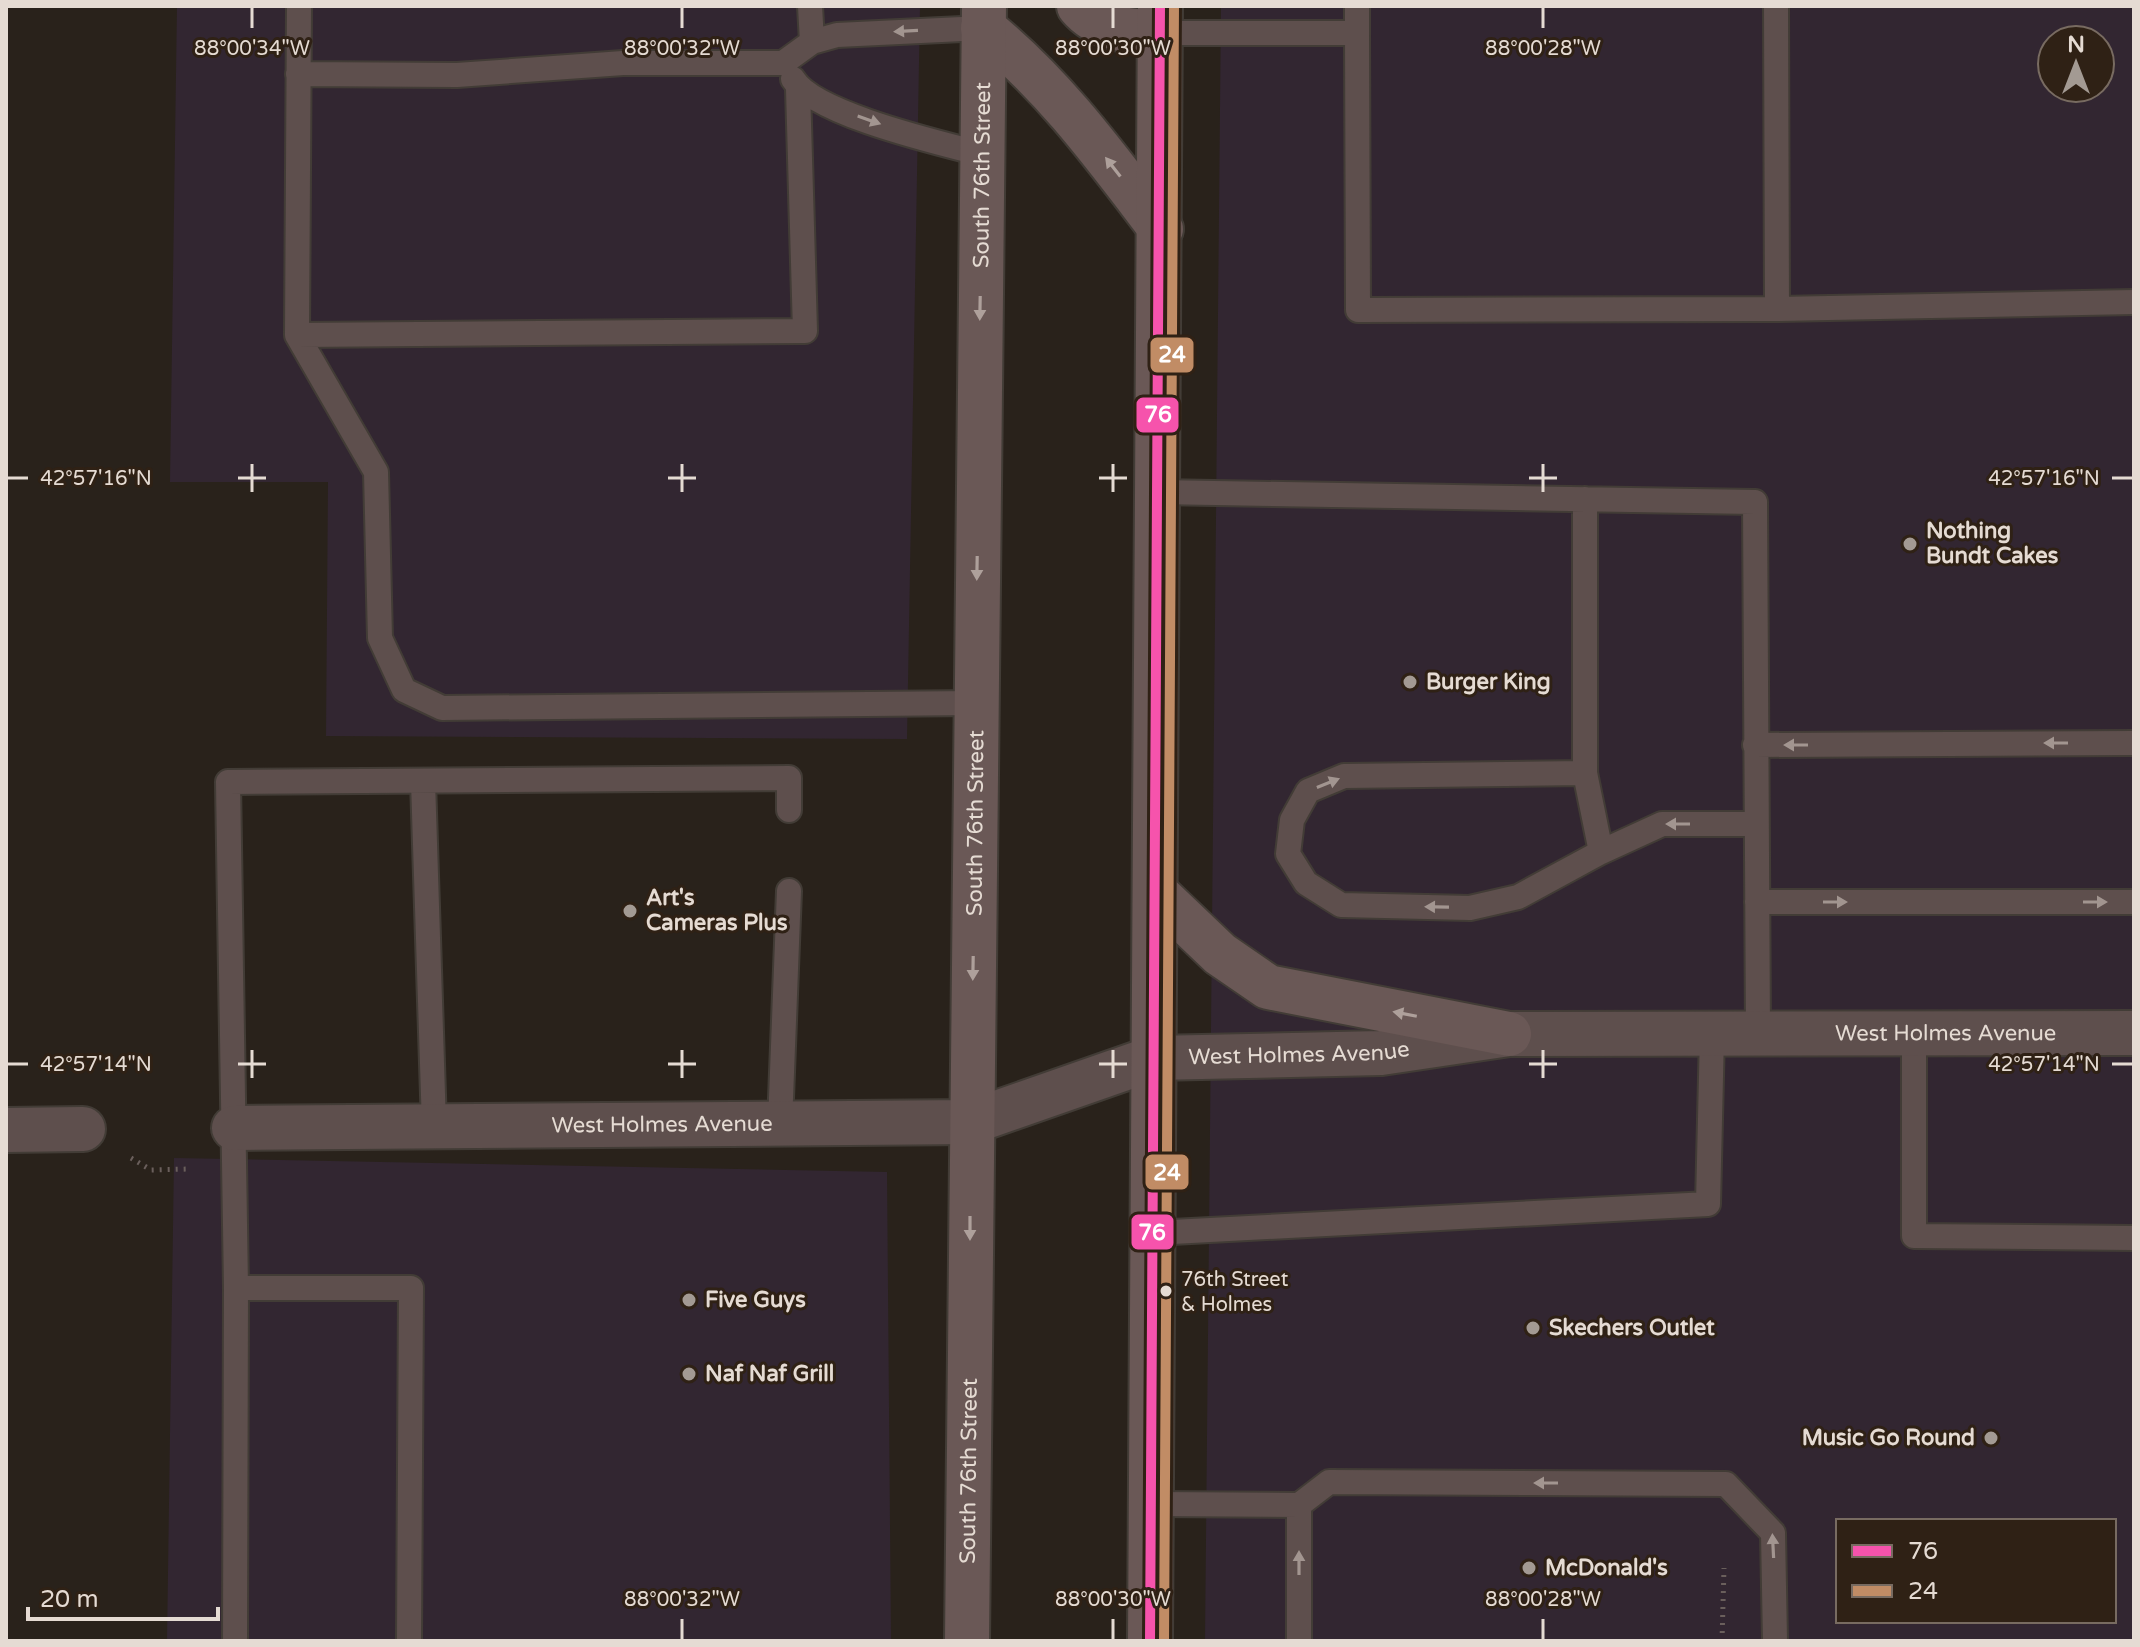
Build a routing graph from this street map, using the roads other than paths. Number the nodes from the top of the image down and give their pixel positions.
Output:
1 (299, 6) edge
2 (810, 6) edge
3 (1079, 6) edge
4 (1357, 6) edge
5 (1776, 6) edge
6 (984, 17) edge
7 (1160, 19) edge
8 (1357, 33) junction
9 (812, 42) junction
10 (783, 63) junction
11 (298, 74) junction
12 (798, 89) junction
13 (982, 154) junction
14 (1161, 229) junction
15 (2134, 302) edge
16 (1777, 309) junction
17 (297, 335) junction
18 (1158, 492) junction
19 (1585, 499) junction
20 (975, 703) junction
21 (2134, 743) edge
22 (1755, 745) junction
23 (1585, 773) junction
24 (423, 781) junction
25 (789, 810) dead end
26 (1756, 824) junction
27 (1601, 852) junction
28 (789, 891) dead end
29 (1155, 892) junction
30 (1757, 902) junction
31 (2134, 902) edge
32 (1758, 1033) junction
33 (1914, 1033) junction
34 (2134, 1033) edge
35 (1509, 1034) junction
36 (1712, 1034) junction
37 (1154, 1058) junction
38 (971, 1122) junction
39 (780, 1124) junction
40 (434, 1126) junction
41 (83, 1129) road end
42 (6, 1130) edge
43 (234, 1148) junction
44 (1153, 1233) junction
45 (2134, 1238) edge
46 (236, 1288) junction
47 (1151, 1504) junction
48 (1299, 1505) junction
49 (1780, 1635) edge
50 (235, 1641) edge
51 (409, 1641) edge
52 (967, 1641) edge
53 (1150, 1641) edge
54 (1299, 1641) edge

1 - 11 lane
2 - 9 lane
3 - 7 main road
4 - 8 lane
5 - 16 lane
6 -> 9 lane
6 - 13 main road, South 76th Street
14 -> 6 main road
7 - 8 lane
7 - 14 main road
8 - 16 lane
9 - 10 lane
10 - 11 lane
10 - 12 lane
11 - 17 lane
12 -> 13 lane
12 - 17 lane
13 -> 20 main road, South 76th Street
14 - 18 main road
15 - 16 lane
17 - 20 lane
18 - 19 lane
18 - 29 main road
19 - 22 lane
19 - 23 lane
20 -> 38 main road, South 76th Street
21 -> 22 lane
22 - 26 lane
23 - 27 lane
27 -> 23 lane
24 - 25 lane
24 - 40 lane
24 - 43 lane
26 -> 27 lane
26 - 30 lane
28 - 39 lane
35 -> 29 main road
29 - 37 main road
30 -> 31 lane
30 - 32 lane
32 - 33 street, West Holmes Avenue
32 - 36 street, West Holmes Avenue
33 - 34 street, West Holmes Avenue
33 - 45 lane
35 - 36 street, West Holmes Avenue
35 - 37 street, West Holmes Avenue
36 - 44 lane
37 - 38 street, West Holmes Avenue
37 - 44 main road
38 - 39 street, West Holmes Avenue
38 -> 52 main road, South 76th Street
39 - 40 street, West Holmes Avenue
40 - 43 street, West Holmes Avenue
41 - 42 street
43 - 46 lane
44 - 47 main road
46 - 50 lane
46 - 51 lane
47 - 48 lane
47 - 53 main road
49 -> 48 lane
54 -> 48 lane

